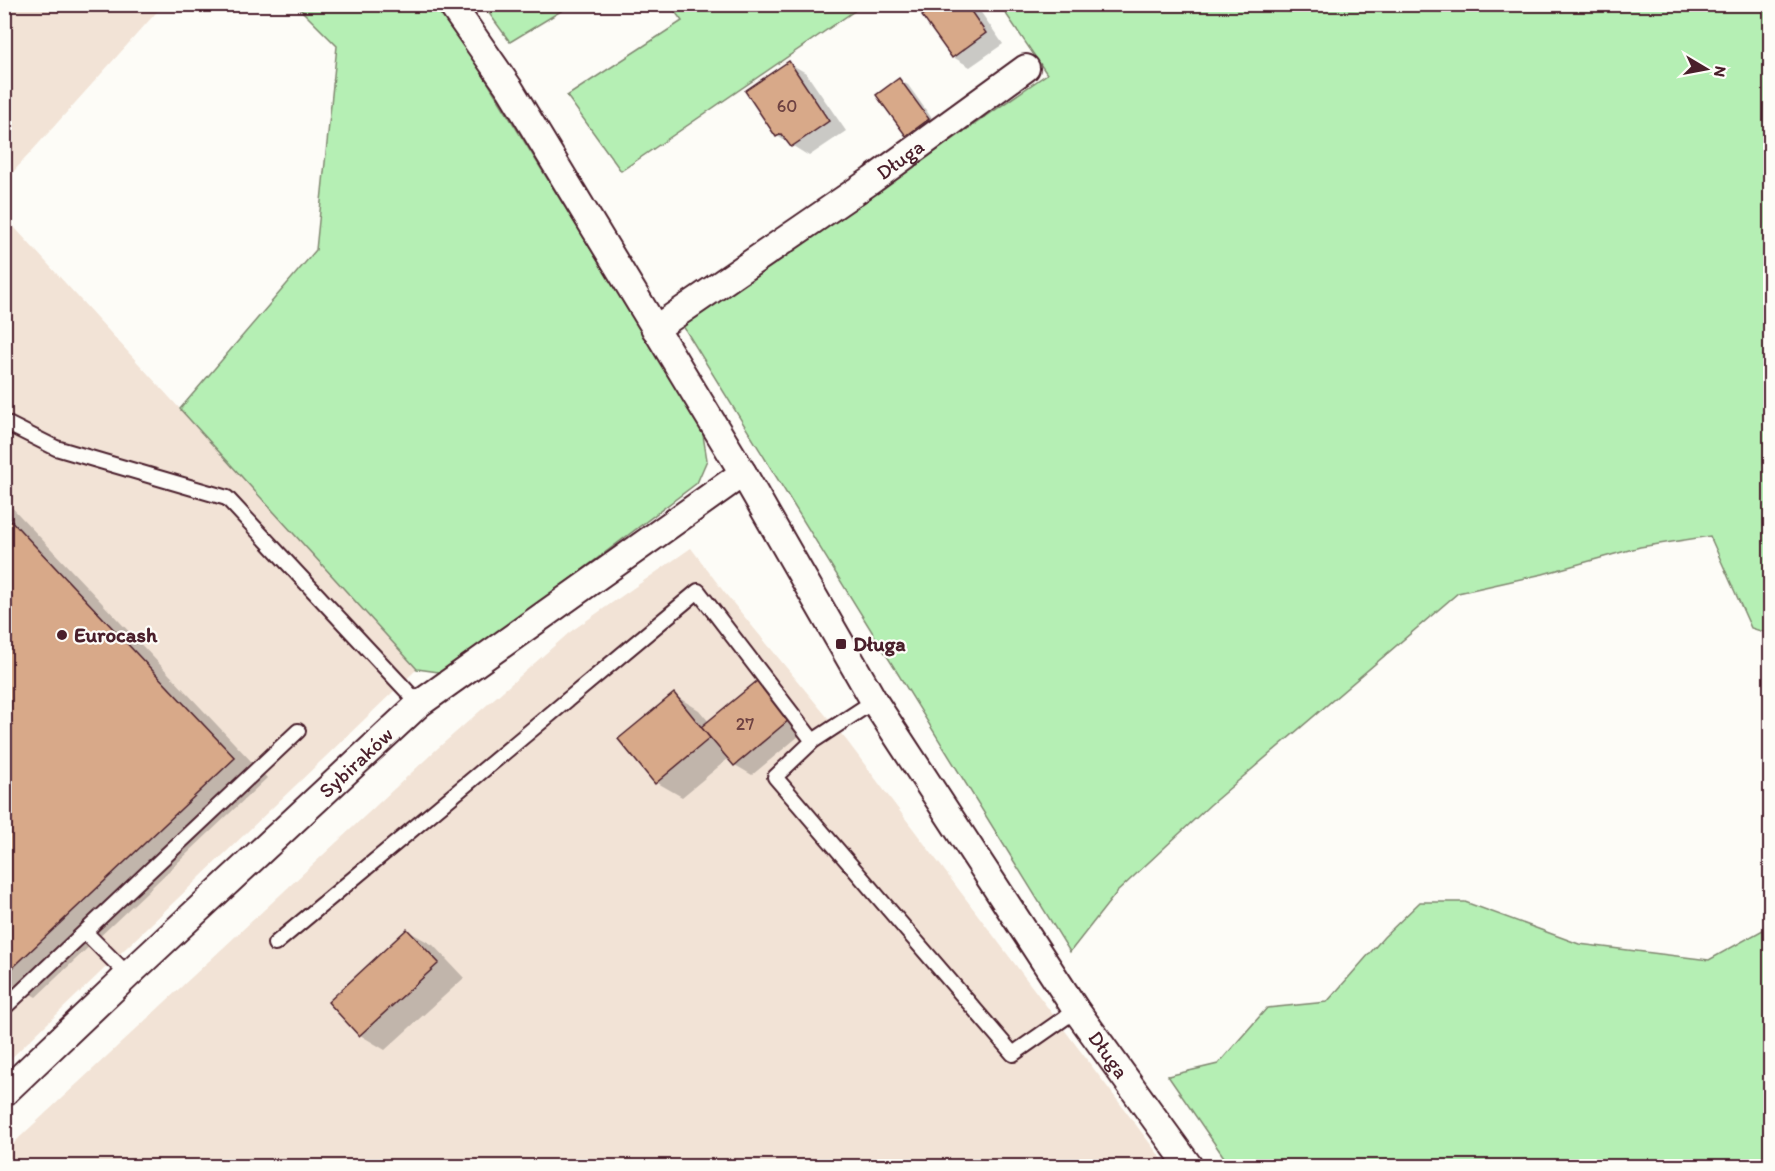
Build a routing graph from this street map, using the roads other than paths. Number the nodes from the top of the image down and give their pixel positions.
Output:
1 (455, 6) edge
2 (1026, 68) dead end
3 (655, 329) junction
4 (4, 422) edge
5 (743, 473) junction
6 (874, 701) junction
7 (419, 704) junction
8 (298, 731) dead end
9 (813, 741) junction
10 (85, 932) junction
11 (275, 944) dead end
12 (128, 975) junction
13 (4, 1008) edge
14 (1076, 1011) junction
15 (4, 1093) edge
16 (1189, 1167) edge

1 - 3 street, Długa
2 - 3 street, Długa
3 - 5 street, Długa
4 - 7 lane
5 - 6 street, Długa
5 - 7 street, Sybiraków
6 - 9 lane
6 - 14 street, Długa
7 - 12 street, Sybiraków
8 - 10 lane
9 - 11 lane
9 - 14 lane
10 - 12 lane
10 - 13 lane
12 - 15 street, Sybiraków
14 - 16 street, Długa

